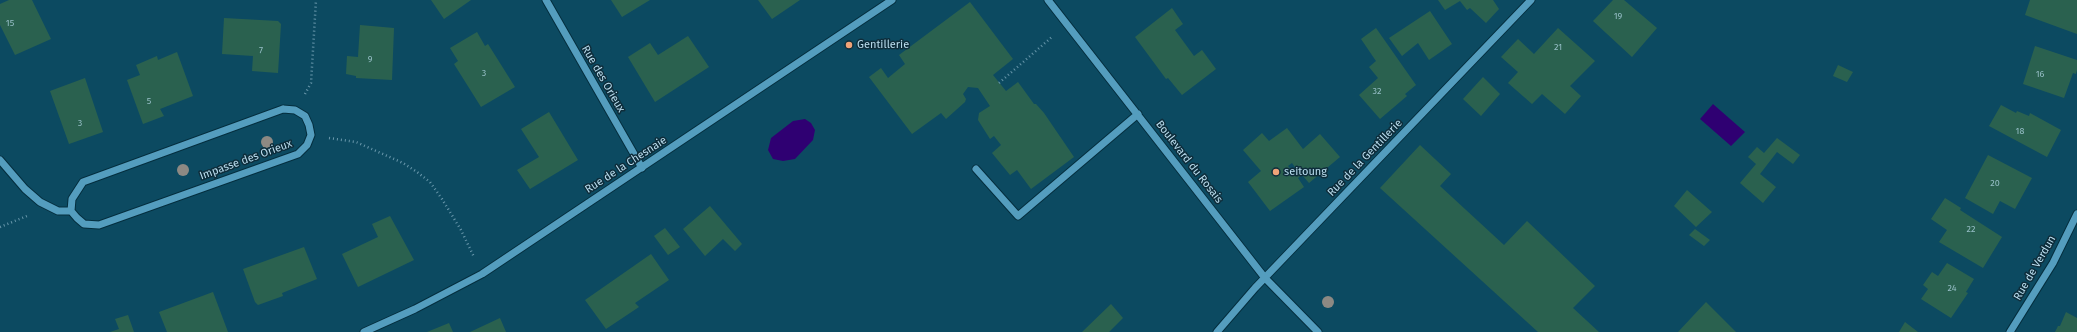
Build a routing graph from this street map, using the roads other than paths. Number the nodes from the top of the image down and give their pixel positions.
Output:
1 (546, 0) edge
2 (892, 0) edge
3 (1048, 0) edge
4 (1531, 0) edge
5 (1138, 114) junction
6 (0, 160) edge
7 (642, 168) junction
8 (976, 169) dead end
9 (72, 211) junction
10 (2077, 214) edge
11 (1265, 278) junction
12 (364, 332) edge
13 (1217, 332) edge
14 (1318, 332) edge
15 (2010, 332) edge

1 - 7 street, Rue des Orieux
2 - 7 street, Rue de la Chesnaie
3 - 5 street, Boulevard du Rosais
4 - 11 street, Rue de la Gentillerie
5 - 8 street
5 - 11 street, Boulevard du Rosais
6 - 9 street
7 - 12 street, Rue de la Chesnaie
9 - 9 street, Impasse des Orieux
10 - 15 street, Rue de Verdun
11 - 13 street, Rue de la Gentillerie
11 - 14 street, Boulevard du Rosais

